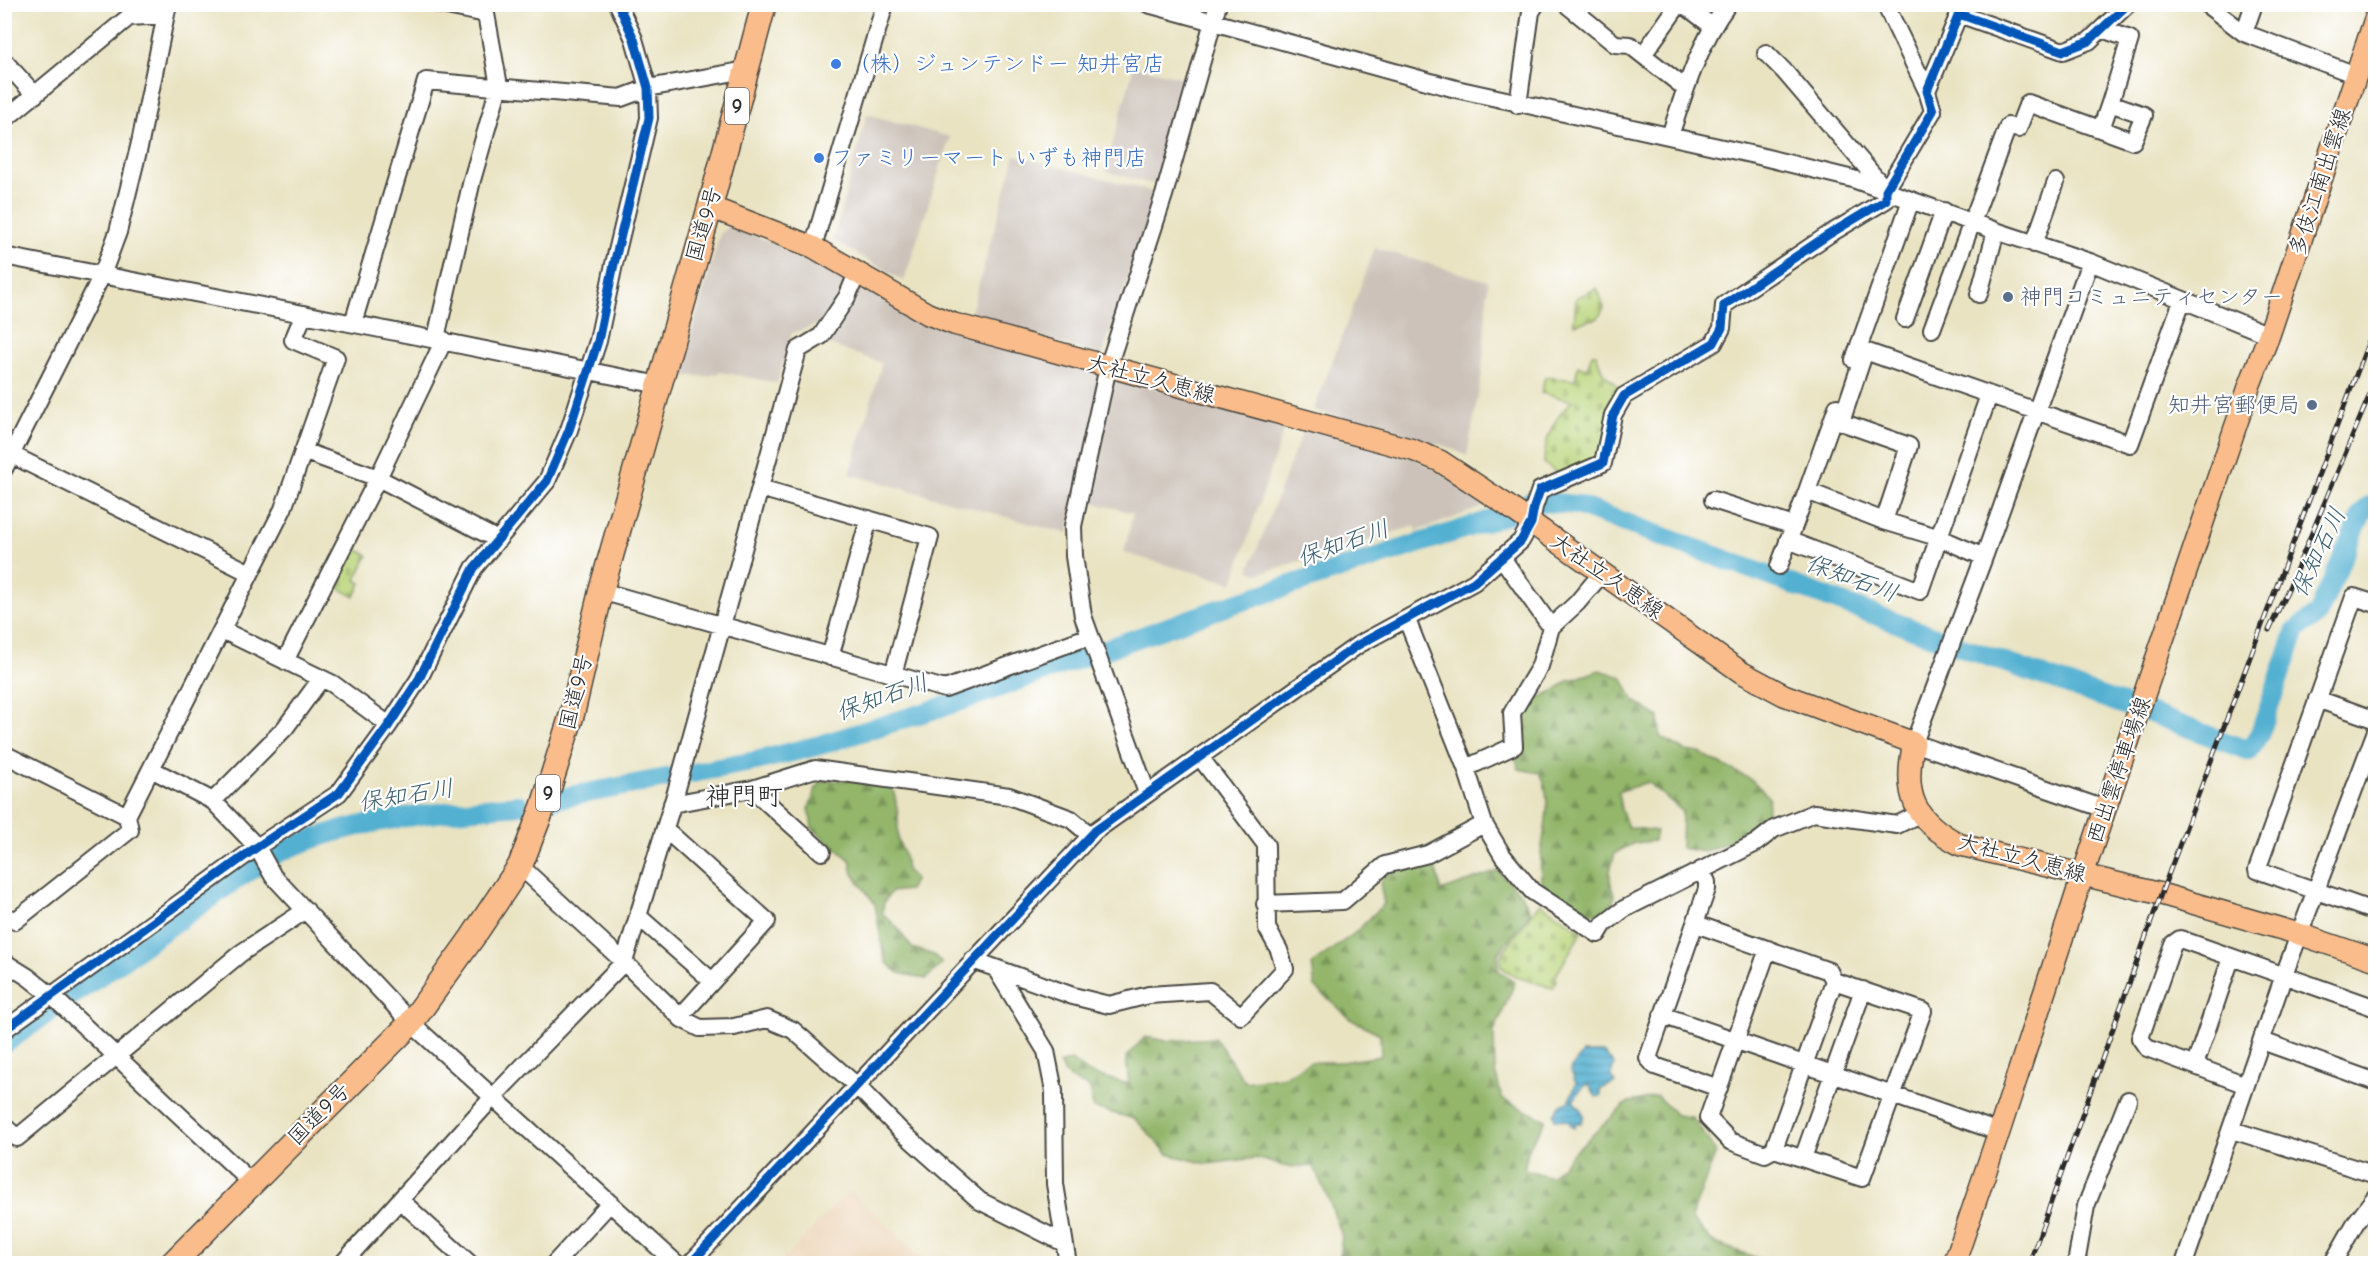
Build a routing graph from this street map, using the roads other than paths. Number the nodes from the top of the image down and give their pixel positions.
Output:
1 (437, 4) edge
2 (618, 4) edge
3 (764, 4) edge
4 (885, 4) edge
5 (1148, 4) edge
6 (1218, 4) edge
7 (1536, 4) edge
8 (1566, 4) edge
9 (1681, 4) edge
10 (1728, 4) edge
11 (1885, 4) edge
12 (2206, 4) edge
13 (2254, 4) edge
14 (2128, 5) edge
15 (486, 9) edge
16 (1960, 9) edge
17 (167, 10) edge
18 (2376, 16) edge
19 (1213, 23) junction
20 (1712, 26) junction
21 (2102, 29) junction
22 (2244, 33) junction
23 (1766, 53) dead end
24 (1643, 55) junction
25 (4, 61) edge
26 (746, 70) junction
27 (2356, 75) junction
28 (499, 86) junction
29 (648, 88) junction
30 (1685, 88) junction
31 (1927, 91) junction
32 (35, 95) junction
33 (2110, 103) junction
34 (1518, 105) junction
35 (4, 120) edge
36 (2101, 129) junction
37 (1670, 136) junction
38 (2056, 182) dead end
39 (1886, 189) junction
40 (1911, 200) junction
41 (710, 207) junction
42 (1944, 211) junction
43 (1971, 222) junction
44 (1996, 231) junction
45 (2034, 244) junction
46 (813, 247) junction
47 (4, 256) edge
48 (2090, 262) junction
49 (858, 271) junction
50 (102, 275) junction
51 (1979, 294) dead end
52 (2182, 301) junction
53 (303, 314) junction
54 (1905, 319) dead end
55 (353, 323) junction
56 (1932, 329) dead end
57 (440, 339) junction
58 (2267, 341) junction
59 (1859, 357) junction
60 (1108, 367) junction
61 (588, 370) junction
62 (659, 385) junction
63 (1989, 394) junction
64 (2035, 411) junction
65 (303, 451) junction
66 (7, 458) edge
67 (378, 478) junction
68 (760, 488) junction
69 (1807, 491) junction
70 (1713, 500) dead end
71 (1523, 512) junction
72 (868, 519) junction
73 (1884, 521) junction
74 (1791, 533) junction
75 (1940, 538) junction
76 (498, 540) junction
77 (1984, 557) junction
78 (1502, 558) junction
79 (1779, 566) dead end
80 (1603, 572) junction
81 (250, 573) junction
82 (601, 591) junction
83 (2376, 604) edge
84 (1407, 620) junction
85 (722, 626) junction
86 (1551, 627) junction
87 (222, 630) junction
88 (1090, 636) junction
89 (830, 657) junction
90 (285, 661) junction
91 (893, 675) junction
92 (321, 679) junction
93 (2317, 699) junction
94 (2376, 720) edge
95 (389, 725) junction
96 (2376, 731) edge
97 (1914, 743) junction
98 (4, 754) edge
99 (1200, 757) junction
100 (1466, 768) junction
101 (151, 769) junction
102 (752, 789) junction
103 (1147, 793) junction
104 (674, 798) junction
105 (213, 801) junction
106 (2105, 809) junction
107 (1919, 814) junction
108 (127, 816) junction
109 (1484, 824) junction
110 (664, 829) junction
111 (1090, 836) junction
112 (257, 847) junction
113 (822, 852) dead end
114 (520, 866) junction
115 (1701, 870) junction
116 (2083, 874) junction
117 (2317, 892) junction
118 (1265, 904) junction
119 (306, 910) junction
120 (2376, 912) edge
121 (4, 915) edge
122 (638, 916) junction
123 (1696, 924) junction
124 (2299, 934) junction
125 (1768, 949) junction
126 (2231, 958) junction
127 (973, 960) junction
128 (2376, 960) edge
129 (4, 962) edge
130 (624, 962) junction
131 (996, 969) junction
132 (2284, 975) junction
133 (712, 981) junction
134 (1834, 981) junction
135 (1863, 990) junction
136 (53, 997) junction
137 (2376, 1008) edge
138 (1662, 1015) junction
139 (680, 1017) junction
140 (411, 1023) junction
141 (4, 1030) edge
142 (1735, 1040) junction
143 (2262, 1041) junction
144 (116, 1057) junction
145 (1804, 1064) junction
146 (2195, 1065) junction
147 (1833, 1074) junction
148 (2376, 1082) edge
149 (2246, 1085) junction
150 (857, 1086) junction
151 (1719, 1088) junction
152 (1891, 1094) junction
153 (493, 1097) junction
154 (2128, 1100) dead end
155 (2232, 1130) junction
156 (7, 1132) edge
157 (2000, 1132) junction
158 (1774, 1149) junction
159 (1803, 1158) junction
160 (2376, 1175) edge
161 (250, 1182) junction
162 (2376, 1196) edge
163 (400, 1200) junction
164 (610, 1203) junction
165 (1064, 1243) junction
166 (172, 1263) edge
167 (342, 1263) edge
168 (470, 1263) edge
169 (554, 1263) edge
170 (677, 1263) edge
171 (690, 1263) edge
172 (1068, 1263) edge
173 (1954, 1263) edge
174 (2076, 1263) edge
175 (2184, 1263) edge
176 (2332, 1263) edge

1 - 15 street
2 - 29 street
3 - 26 highway, 国道9号 / 9
4 - 46 street
5 - 19 street
6 - 19 street
7 - 34 street
8 - 24 street
9 - 20 street
9 - 24 street
10 - 20 street
11 - 31 street
12 - 22 street
13 - 22 street
14 - 21 street
15 - 28 street
16 - 21 street
16 - 31 street
17 - 32 street
17 - 50 street
18 - 27 main road, 多伎江南出雲線
19 - 34 street
19 - 60 street
20 - 30 street
21 - 33 street
22 - 27 street
23 - 39 street
24 - 30 street
25 - 32 street
26 - 29 street
26 - 41 highway, 国道9号 / 9
27 - 58 main road, 多伎江南出雲線
28 - 29 street
28 - 55 street
28 - 57 street
29 - 61 street
30 - 37 street
31 - 39 street
32 - 35 street
33 - 36 street
33 - 36 street
34 - 37 street
36 - 43 street
37 - 39 street
38 - 45 street
39 - 40 street
39 - 71 street
40 - 42 street
40 - 59 street
41 - 46 main road, 大社立久恵線
41 - 62 highway, 国道9号 / 9
42 - 43 street
42 - 54 street
43 - 44 street
43 - 56 street
44 - 45 street
44 - 51 street
45 - 48 street
46 - 49 main road, 大社立久恵線
47 - 50 street
48 - 52 street
48 - 64 street
49 - 60 main road, 大社立久恵線
49 - 68 street
50 - 53 street
50 - 66 street
52 - 58 street
52 - 64 street
53 - 55 street
53 - 65 street
55 - 57 street
57 - 61 street
57 - 67 street
58 - 106 main road, 西出雲停車場線
59 - 63 street
59 - 69 street
59 - 73 street
60 - 71 main road, 大社立久恵線
60 - 88 street
61 - 62 street
61 - 76 street
62 - 82 highway, 国道9号 / 9
63 - 64 street
63 - 75 street
64 - 77 street
65 - 67 street
65 - 81 street
66 - 81 street
67 - 76 street
67 - 90 street
68 - 72 street
68 - 85 street
69 - 73 street
69 - 74 street
70 - 74 street
71 - 78 street
71 - 80 main road, 大社立久恵線
72 - 89 street
72 - 91 street
73 - 75 street
74 - 75 street
74 - 79 street
75 - 77 street
76 - 95 street
77 - 97 street
78 - 84 street
78 - 86 street
80 - 86 street
80 - 97 main road, 大社立久恵線
81 - 87 street
82 - 85 street
82 - 114 highway, 国道9号 / 9
83 - 93 street
84 - 99 street
84 - 100 street
85 - 89 street
85 - 104 street
86 - 100 street
87 - 90 street
87 - 101 street
88 - 91 street
88 - 103 street
89 - 91 street
90 - 92 street
92 - 95 street
92 - 105 street
93 - 94 street
93 - 117 street
95 - 112 street
96 - 117 street
97 - 106 street
97 - 107 main road
98 - 108 street
99 - 103 street
99 - 118 street
100 - 109 street
101 - 105 street
101 - 108 street
102 - 104 street
102 - 111 street
102 - 113 street
103 - 111 street
104 - 110 street
105 - 112 street
106 - 116 main road, 西出雲停車場線
107 - 115 street
107 - 116 main road, 大社立久恵線
108 - 121 street
109 - 115 street
109 - 118 street
110 - 122 street
110 - 133 street
111 - 127 street
112 - 119 street
112 - 136 street
114 - 130 street
114 - 140 highway, 国道9号 / 9
115 - 123 street
116 - 124 main road, 大社立久恵線
116 - 157 main road, 西出雲停車場線
117 - 120 street
117 - 124 street
118 - 131 street
119 - 140 street
119 - 144 street
122 - 130 street
122 - 133 street
123 - 125 street
123 - 138 street
124 - 128 main road, 大社立久恵線
124 - 132 street
125 - 134 street
125 - 142 street
126 - 132 street
126 - 146 street
126 - 146 street
127 - 131 street
127 - 150 street
129 - 136 street
130 - 139 street
130 - 153 street
131 - 165 street
132 - 137 street
132 - 143 street
133 - 139 street
134 - 135 street
134 - 145 street
135 - 147 street
135 - 152 street
136 - 141 street
136 - 144 street
138 - 142 street
138 - 151 street
139 - 150 street
140 - 153 street
140 - 161 highway, 国道9号 / 9
142 - 145 street
142 - 151 street
143 - 148 street
143 - 149 street
144 - 156 street
144 - 161 street
145 - 147 street
145 - 158 street
146 - 149 street
147 - 152 street
147 - 159 street
149 - 155 street
150 - 165 street
150 - 171 street
151 - 158 street
152 - 157 street
152 - 159 street
153 - 163 street
153 - 164 street
154 - 174 street
155 - 160 street
155 - 175 street
157 - 173 main road, 西出雲停車場線
158 - 159 street
161 - 166 highway, 国道9号 / 9
162 - 176 street
163 - 167 street
163 - 168 street
164 - 169 street
164 - 170 street
165 - 172 street

